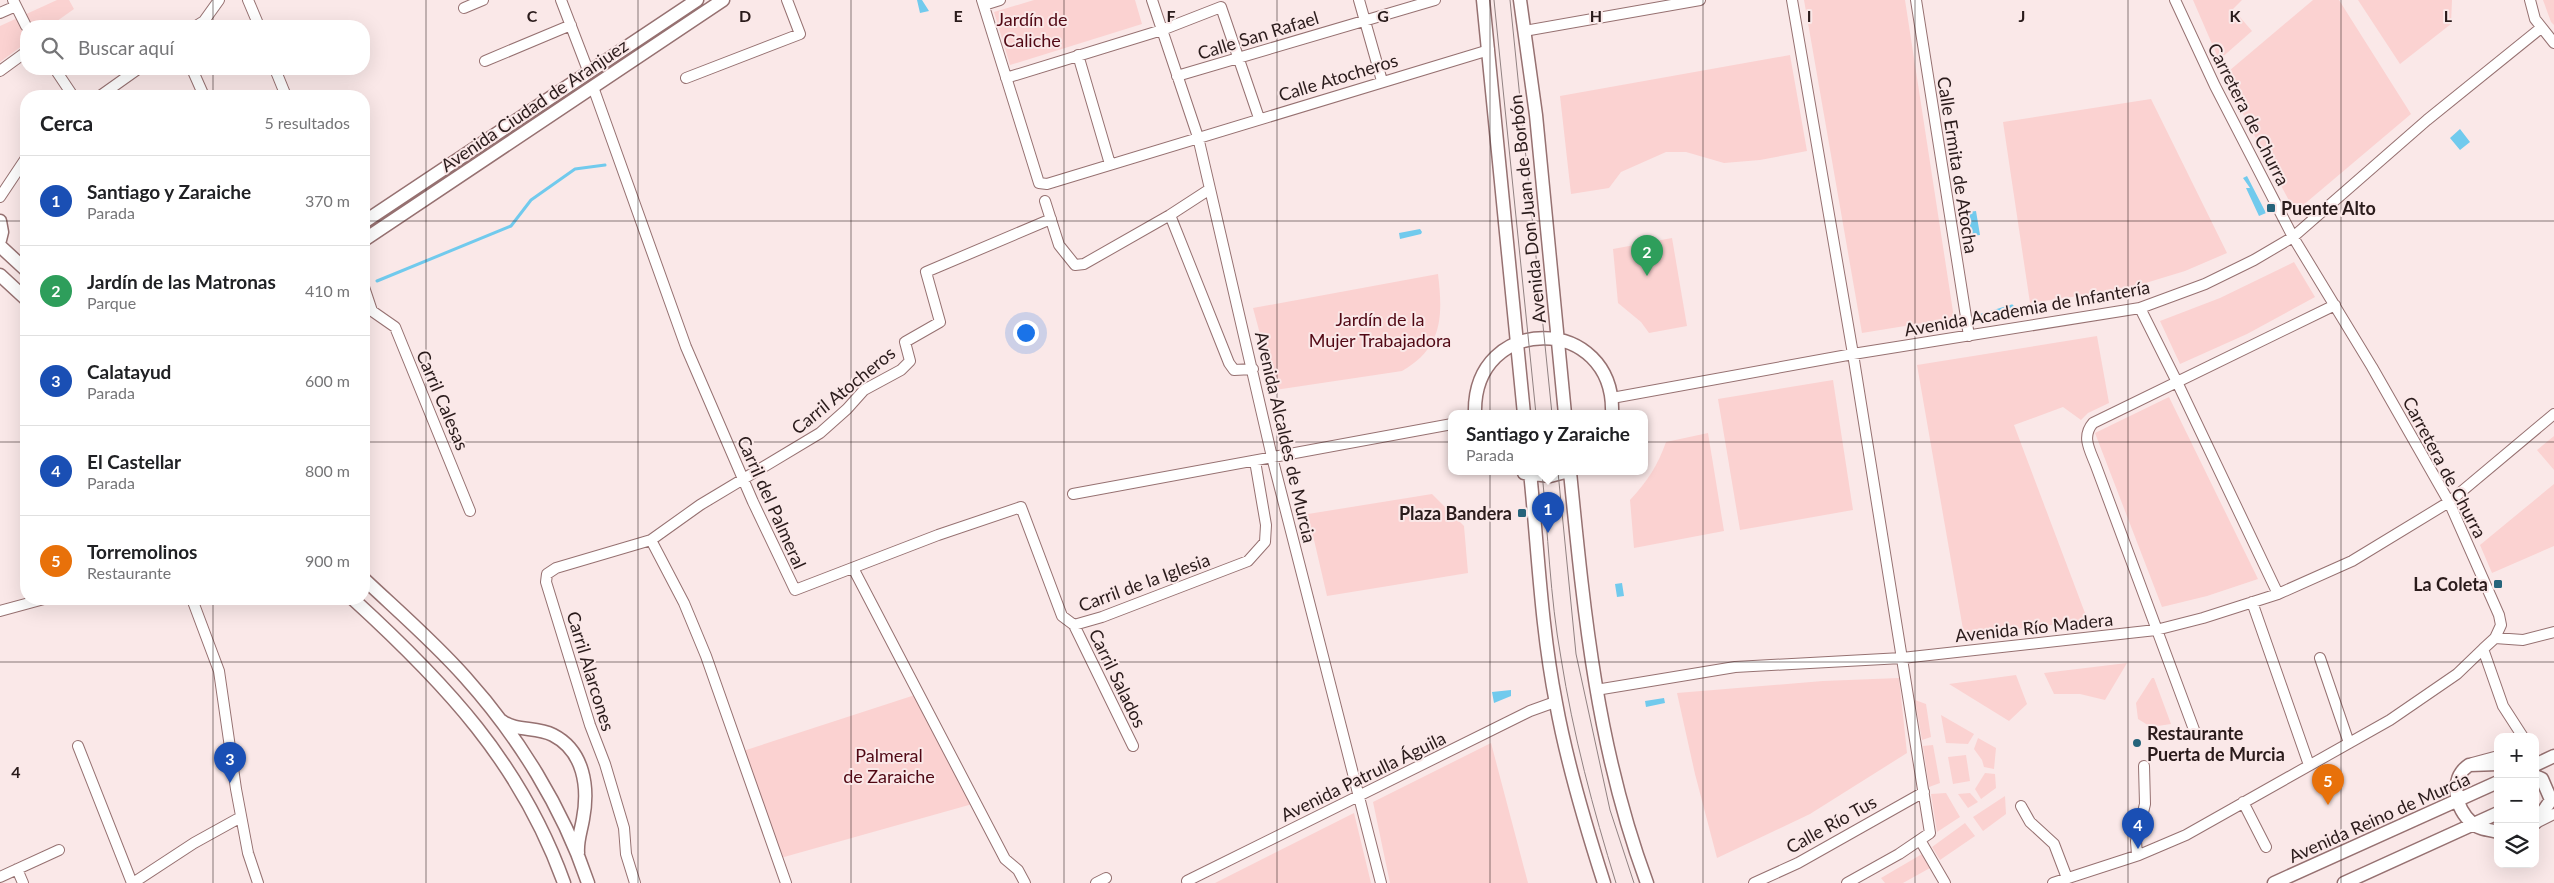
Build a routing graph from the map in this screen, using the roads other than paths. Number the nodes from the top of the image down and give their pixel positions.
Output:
1 (219, 0) edge
2 (248, 0) edge
3 (483, 0) edge
4 (561, 0) edge
5 (697, 0) edge
6 (723, 0) edge
7 (787, 0) edge
8 (1000, 0) edge
9 (1152, 0) edge
10 (1359, 0) edge
11 (1435, 0) edge
12 (1483, 0) edge
13 (1520, 0) edge
14 (1700, 0) edge
15 (1792, 0) edge
16 (1916, 0) edge
17 (2175, 0) edge
18 (2530, 0) edge
19 (15, 3) edge
20 (983, 3) edge
21 (464, 8) dead end
22 (0, 13) edge
23 (23, 20) edge
24 (205, 20) edge
25 (256, 20) edge
26 (1365, 20) junction
27 (571, 25) junction
28 (2541, 28) junction
29 (1162, 30) junction
30 (1524, 31) junction
31 (2554, 43) edge
32 (1488, 50) junction
33 (1078, 55) junction
34 (20, 56) edge
35 (1240, 57) junction
36 (485, 61) dead end
37 (0, 71) edge
38 (589, 73) junction
39 (59, 75) edge
40 (130, 75) edge
41 (195, 75) edge
42 (277, 75) edge
43 (1177, 76) junction
44 (686, 78) dead end
45 (1006, 78) junction
46 (1382, 81) junction
47 (593, 87) junction
48 (69, 90) edge
49 (108, 90) edge
50 (201, 90) edge
51 (284, 90) edge
52 (1259, 118) junction
53 (1198, 137) junction
54 (1110, 164) junction
55 (20, 167) edge
56 (1210, 190) junction
57 (0, 197) edge
58 (1045, 201) dead end
59 (1170, 215) junction
60 (370, 218) edge
61 (1051, 219) junction
62 (0, 222) edge
63 (370, 236) edge
64 (2293, 237) junction
65 (0, 240) edge
66 (0, 246) edge
67 (20, 264) edge
68 (0, 275) edge
69 (20, 293) edge
70 (2335, 305) junction
71 (2140, 308) junction
72 (370, 314) edge
73 (1969, 336) junction
74 (1558, 338) junction
75 (1516, 342) junction
76 (1853, 354) junction
77 (1252, 369) junction
78 (2178, 382) junction
79 (1612, 398) junction
80 (1475, 410) edge
81 (1524, 410) edge
82 (1565, 410) edge
83 (1612, 410) edge
84 (2554, 414) edge
85 (1448, 425) edge
86 (1272, 458) junction
87 (1255, 461) junction
88 (1527, 475) edge
89 (1570, 475) edge
90 (744, 480) junction
91 (1073, 494) dead end
92 (2449, 502) junction
93 (470, 511) dead end
94 (651, 540) junction
95 (853, 568) junction
96 (370, 585) edge
97 (2278, 594) junction
98 (2252, 602) junction
99 (24, 605) edge
100 (194, 605) edge
101 (359, 605) edge
102 (0, 612) edge
103 (1074, 625) junction
104 (2156, 630) junction
105 (2554, 632) edge
106 (2495, 638) junction
107 (2483, 649) junction
108 (1902, 658) junction
109 (2320, 658) dead end
110 (1596, 690) junction
111 (1556, 702) junction
112 (499, 720) junction
113 (531, 730) junction
114 (2519, 733) edge
115 (510, 734) junction
116 (2196, 735) dead end
117 (2349, 743) junction
118 (78, 746) dead end
119 (1133, 746) dead end
120 (2554, 756) edge
121 (2494, 757) edge
122 (504, 764) junction
123 (2494, 764) edge
124 (2309, 765) junction
125 (2468, 765) junction
126 (2144, 766) dead end
127 (2542, 783) edge
128 (2494, 784) edge
129 (1924, 792) junction
130 (1360, 795) junction
131 (2458, 800) junction
132 (2539, 800) edge
133 (2243, 802) junction
134 (2021, 806) dead end
135 (2554, 814) edge
136 (2494, 815) edge
137 (241, 817) junction
138 (2539, 821) edge
139 (2473, 824) junction
140 (2494, 831) edge
141 (1920, 840) junction
142 (2266, 847) dead end
143 (58, 850) dead end
144 (2137, 855) junction
145 (579, 860) junction
146 (17, 869) junction
147 (0, 877) edge
148 (1106, 878) dead end
149 (2067, 878) junction
150 (146, 879) edge
151 (1187, 882) dead end
152 (23, 883) edge
153 (132, 883) edge
154 (258, 883) edge
155 (564, 883) edge
156 (588, 883) edge
157 (635, 883) edge
158 (786, 883) edge
159 (1025, 883) edge
160 (1096, 883) edge
161 (1381, 883) edge
162 (1604, 883) edge
163 (1647, 883) edge
164 (1754, 883) edge
165 (1847, 883) edge
166 (1945, 883) edge
167 (2053, 883) edge
168 (2274, 883) edge
169 (2344, 883) edge

1 - 24 street
2 - 25 street
3 - 21 street
4 - 27 street
5 - 38 main road, Avenida Ciudad de Aranjuez
6 - 47 main road, Avenida Ciudad de Aranjuez
7 - 44 street
8 - 20 street
9 - 29 street, Avenida Alcaldes de Murcia
10 - 26 street
11 - 26 street, Calle San Rafael
12 - 32 main road, Avenida Don Juan de Borbón
13 - 30 main road, Avenida Don Juan de Borbón
14 - 30 street
15 - 76 street
16 - 73 street, Calle Ermita de Atocha
17 - 64 street, Carretera de Churra
18 - 28 street
19 - 22 street
19 - 23 street
20 - 45 street
26 - 35 street, Calle San Rafael
26 - 46 street
27 - 36 street
27 - 38 street
28 - 31 street
28 - 64 street, Avenida Academia de Infantería
29 - 33 street
29 - 35 street
29 - 43 street, Avenida Alcaldes de Murcia
30 - 74 main road, Avenida Don Juan de Borbón
32 - 46 street, Calle Atocheros
32 - 75 main road, Avenida Don Juan de Borbón
33 - 45 street
33 - 54 street
34 - 37 street
35 - 43 street, Calle San Rafael
35 - 52 street
38 - 60 main road, Avenida Ciudad de Aranjuez
39 - 48 street
40 - 49 street
41 - 50 street
42 - 51 street
43 - 53 street, Avenida Alcaldes de Murcia
45 - 54 street, Calle Atocheros
46 - 52 street, Calle Atocheros
47 - 63 main road, Avenida Ciudad de Aranjuez
47 - 90 street, Carril del Palmeral
52 - 53 street, Calle Atocheros
53 - 54 street, Calle Atocheros
53 - 56 street, Avenida Alcaldes de Murcia
55 - 57 street
56 - 59 street
56 - 77 street, Avenida Alcaldes de Murcia
58 - 61 street
59 - 61 street
59 - 77 street
61 - 90 street, Carril Atocheros
62 - 65 main road
64 - 70 street, Carretera de Churra
64 - 71 street, Avenida Academia de Infantería
66 - 67 main road
68 - 69 main road
70 - 78 street
70 - 92 street, Carretera de Churra
71 - 73 street, Avenida Academia de Infantería
71 - 78 street
72 - 93 street, Carril Calesas
73 - 76 street, Avenida Academia de Infantería
74 - 75 main road
74 - 79 main road
74 - 82 main road, Avenida Don Juan de Borbón
75 - 80 main road
75 - 81 main road, Avenida Don Juan de Borbón
76 - 79 street, Avenida Academia de Infantería
76 - 108 street
77 - 86 street, Avenida Alcaldes de Murcia
78 - 97 street
78 - 104 street
79 - 83 main road
84 - 92 street, Avenida Río Madera
85 - 86 street
86 - 87 street
86 - 130 street, Avenida Alcaldes de Murcia
87 - 91 street
87 - 103 street, Carril de la Iglesia
88 - 111 main road
89 - 110 main road
90 - 94 street, Carril Alarcones
90 - 95 street, Carril del Palmeral
92 - 97 street, Avenida Río Madera
92 - 106 street, Carretera de Churra
94 - 157 street, Carril Alarcones
94 - 158 street
95 - 103 street, Carril de la Iglesia
95 - 159 street
96 - 112 main road
97 - 98 street, Avenida Río Madera
98 - 104 street, Avenida Río Madera
98 - 124 street
99 - 102 street
100 - 137 street
101 - 122 main road
103 - 119 street, Carril Salados
104 - 108 street, Avenida Río Madera
104 - 116 street
105 - 106 street
106 - 107 street
107 - 114 street
107 - 117 street
108 - 110 street, Avenida Río Madera
108 - 129 street
109 - 117 street
110 - 163 main road
111 - 130 street, Avenida Patrulla Águila
111 - 162 main road
112 - 113 main road
112 - 115 main road
113 - 115 main road
113 - 145 main road
115 - 122 main road
115 - 145 main road
117 - 124 street
118 - 153 street
120 - 127 main road
121 - 125 street
122 - 155 main road
123 - 125 main road
124 - 133 street
125 - 131 main road
126 - 144 street
127 - 132 main road
128 - 131 main road, Avenida Reino de Murcia
129 - 141 street
129 - 164 street, Calle Río Tus
130 - 151 street, Avenida Patrulla Águila
130 - 161 street, Avenida Alcaldes de Murcia
131 - 139 main road
131 - 168 main road, Avenida Reino de Murcia
133 - 142 street
133 - 144 street
134 - 149 street
135 - 138 street
136 - 139 main road
137 - 150 street
137 - 154 street
139 - 140 main road
139 - 169 main road
141 - 165 street
141 - 166 street
143 - 146 street
144 - 149 street
145 - 156 main road
146 - 147 street
146 - 152 street
148 - 160 street
149 - 167 street
150 - 153 street

